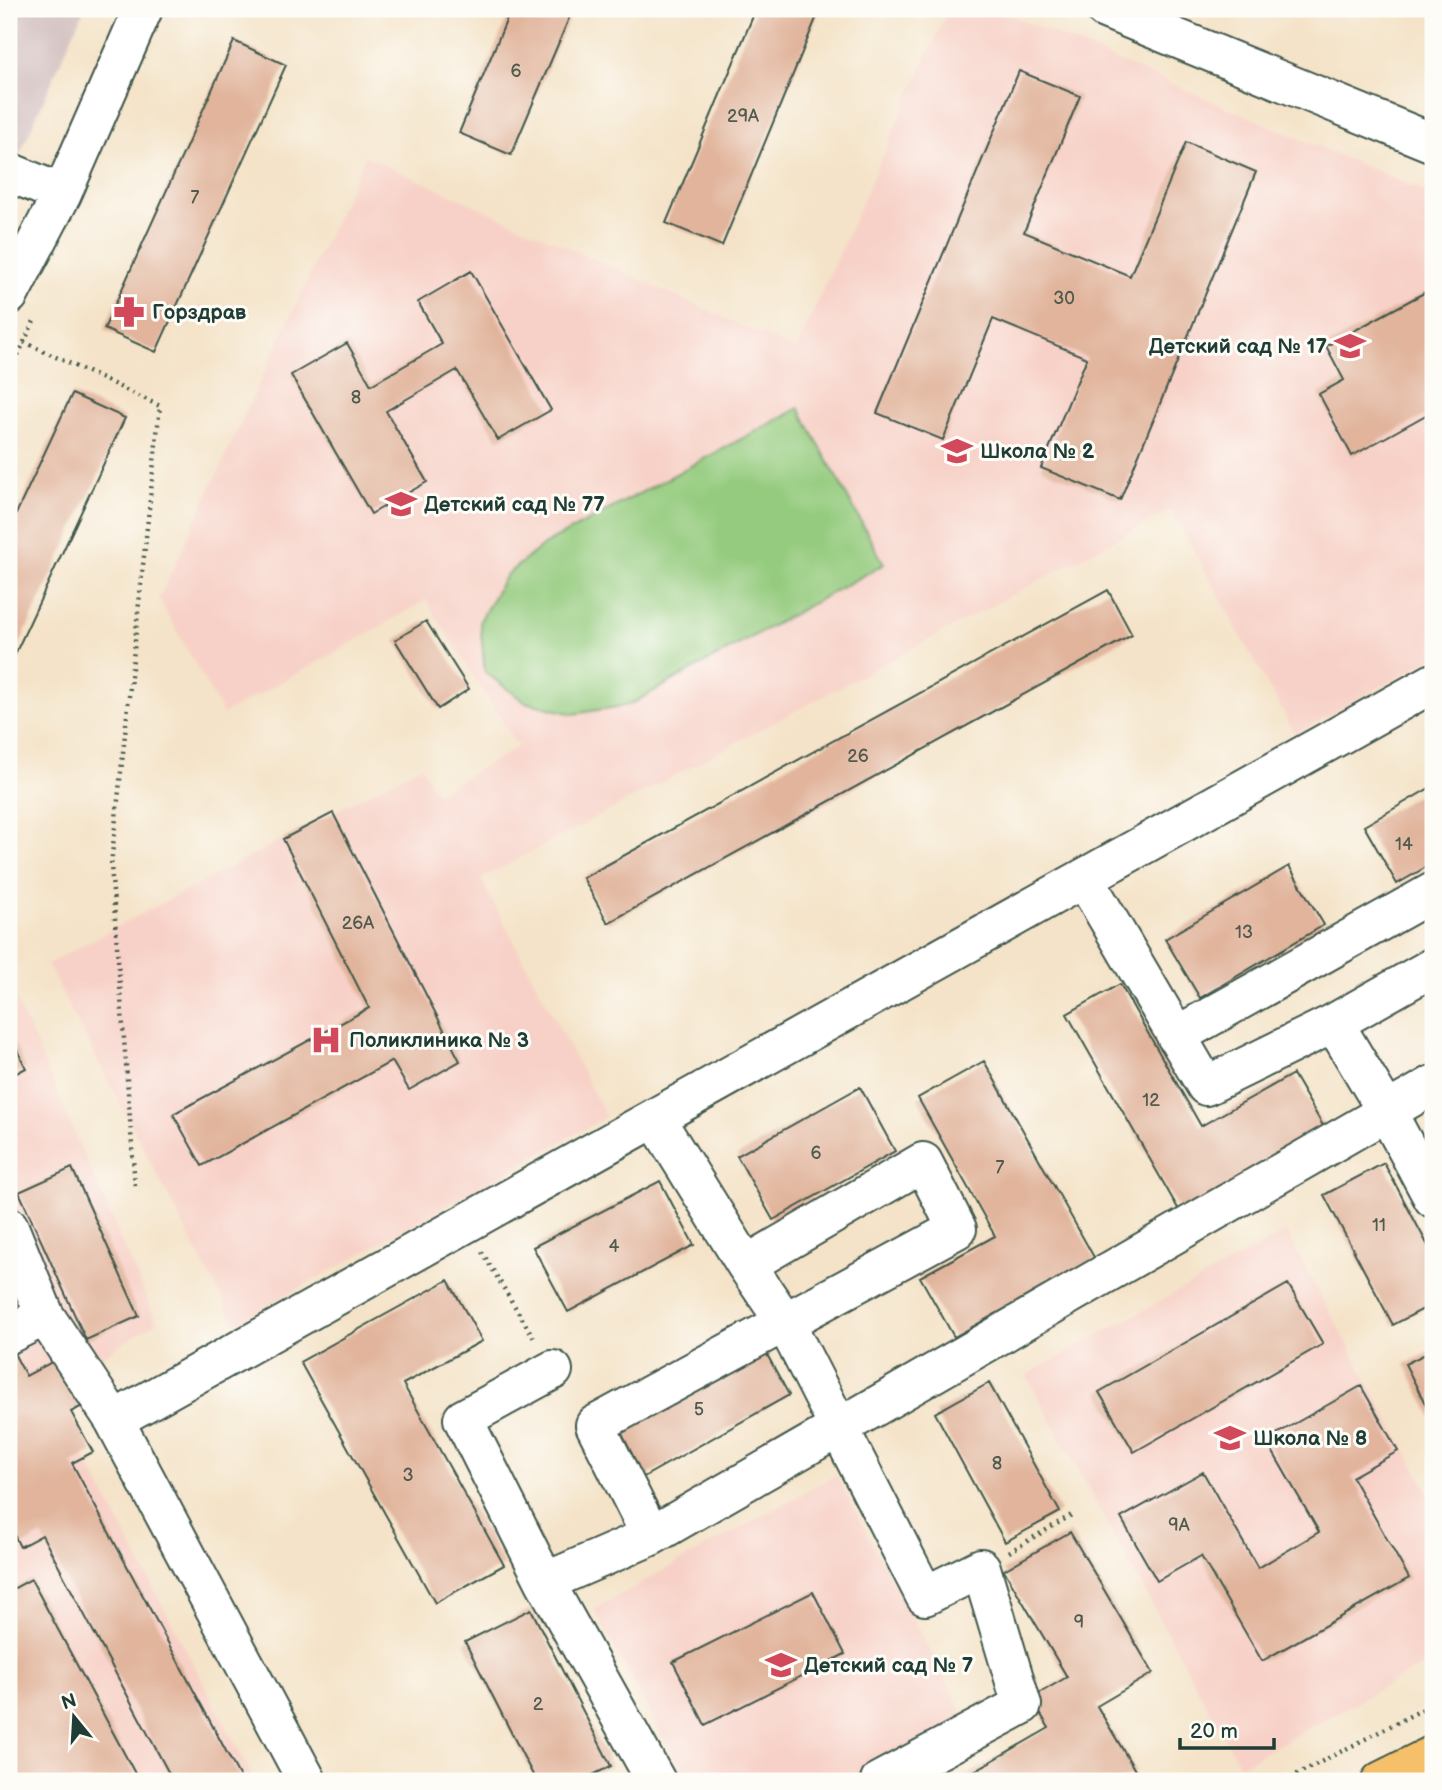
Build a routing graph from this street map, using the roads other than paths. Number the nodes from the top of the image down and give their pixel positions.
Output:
1 (144, 9) edge
2 (1105, 9) edge
3 (1433, 144) edge
4 (9, 172) edge
5 (62, 194) junction
6 (9, 295) edge
7 (1433, 683) edge
8 (1084, 878) junction
9 (1433, 892) edge
10 (1433, 967) edge
11 (1334, 1023) junction
12 (1176, 1036) junction
13 (1433, 1085) edge
14 (1387, 1112) junction
15 (655, 1118) junction
16 (1433, 1198) edge
17 (9, 1227) edge
18 (746, 1265) junction
19 (45, 1316) junction
20 (785, 1322) junction
21 (9, 1334) edge
22 (553, 1370) road end
23 (114, 1420) junction
24 (839, 1427) junction
25 (651, 1535) junction
26 (545, 1582) junction
27 (1433, 1755) edge
28 (307, 1781) edge
29 (656, 1781) edge
30 (880, 1781) edge
31 (1381, 1781) edge

1 - 5 street
2 - 3 street
4 - 5 street
5 - 6 street
7 - 8 street
8 - 12 street
8 - 15 street
9 - 12 street
10 - 11 street
11 - 12 street
11 - 14 street
13 - 14 street
14 - 16 street
14 - 24 street
15 - 18 street
15 - 23 street
17 - 19 street
18 - 20 street
18 - 20 street
19 - 21 street
19 - 23 street
20 - 24 street
20 - 25 street
22 - 26 street
23 - 28 street
24 - 25 street
24 - 30 street
25 - 26 street
26 - 29 street
27 - 31 main road

